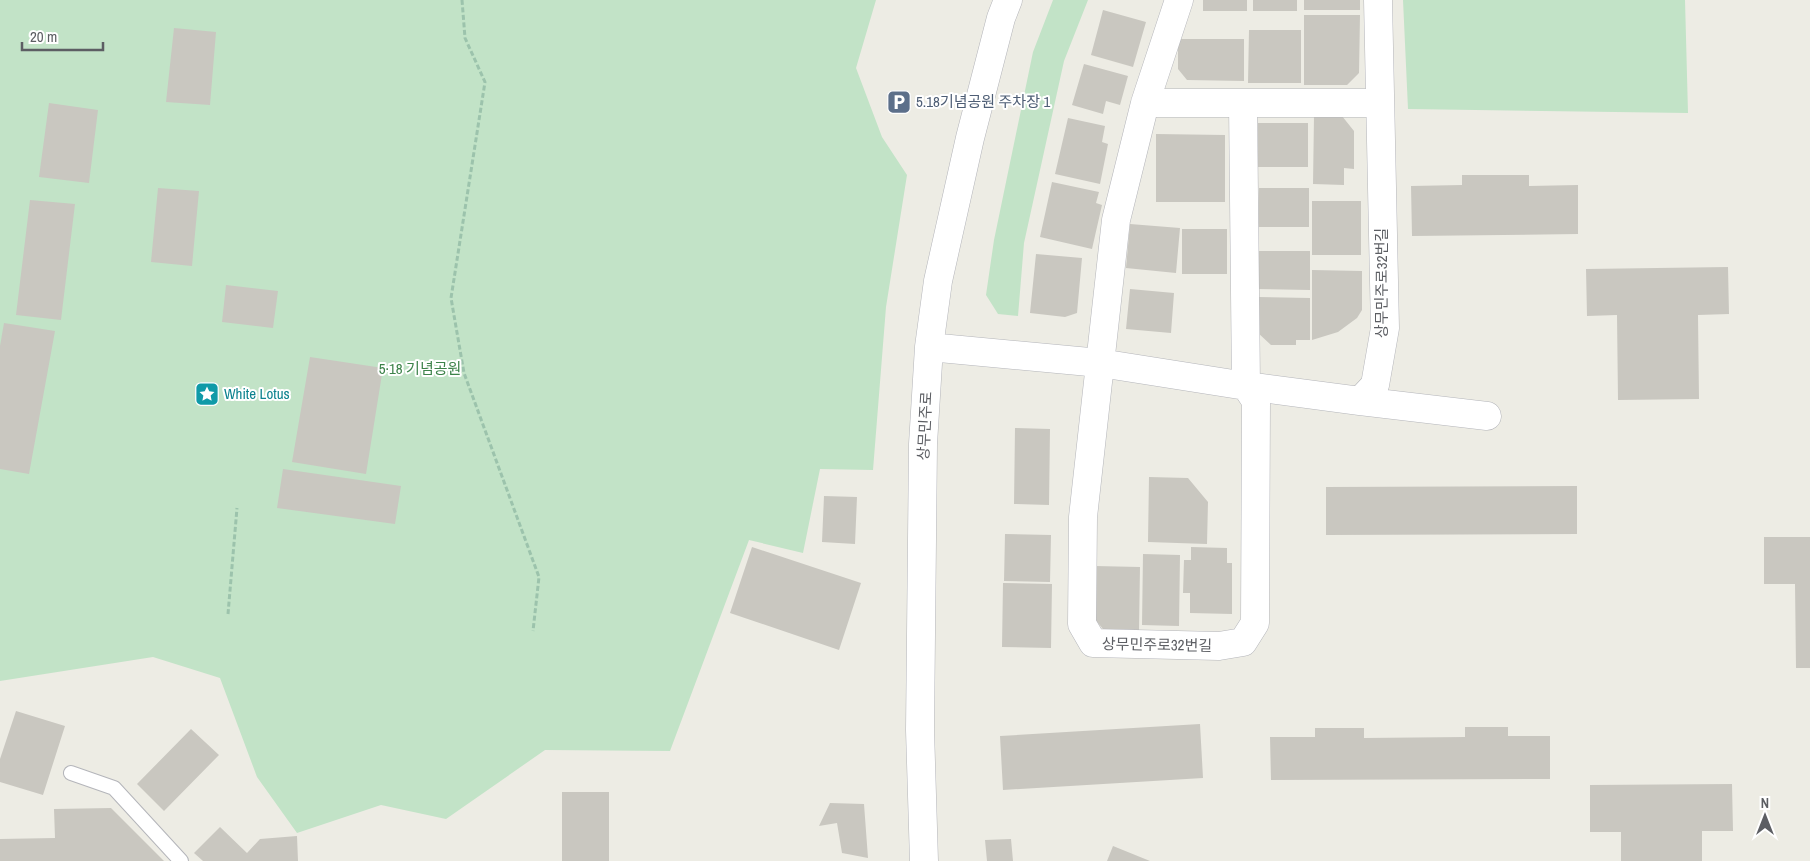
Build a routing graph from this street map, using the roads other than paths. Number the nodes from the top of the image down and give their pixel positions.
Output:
1 (1008, 0) edge
2 (1179, 0) edge
3 (1378, 0) edge
4 (1145, 103) junction
5 (1243, 103) junction
6 (1379, 103) junction
7 (929, 348) junction
8 (1100, 363) junction
9 (1246, 386) junction
10 (1360, 402) junction
11 (1487, 416) dead end
12 (71, 773) dead end
13 (181, 861) edge
14 (924, 861) edge

1 - 7 street, 상무민주로
2 - 4 street, 상무민주로32번길
3 - 6 street, 상무민주로32번길
4 - 5 street
4 - 8 street, 상무민주로32번길
5 - 6 street
5 - 9 street, 상무민주로32번길
6 - 10 street, 상무민주로32번길
7 - 8 street
7 - 14 street, 상무민주로
8 - 9 street
8 - 9 street, 상무민주로32번길
9 - 10 street
10 - 11 street
12 - 13 lane

